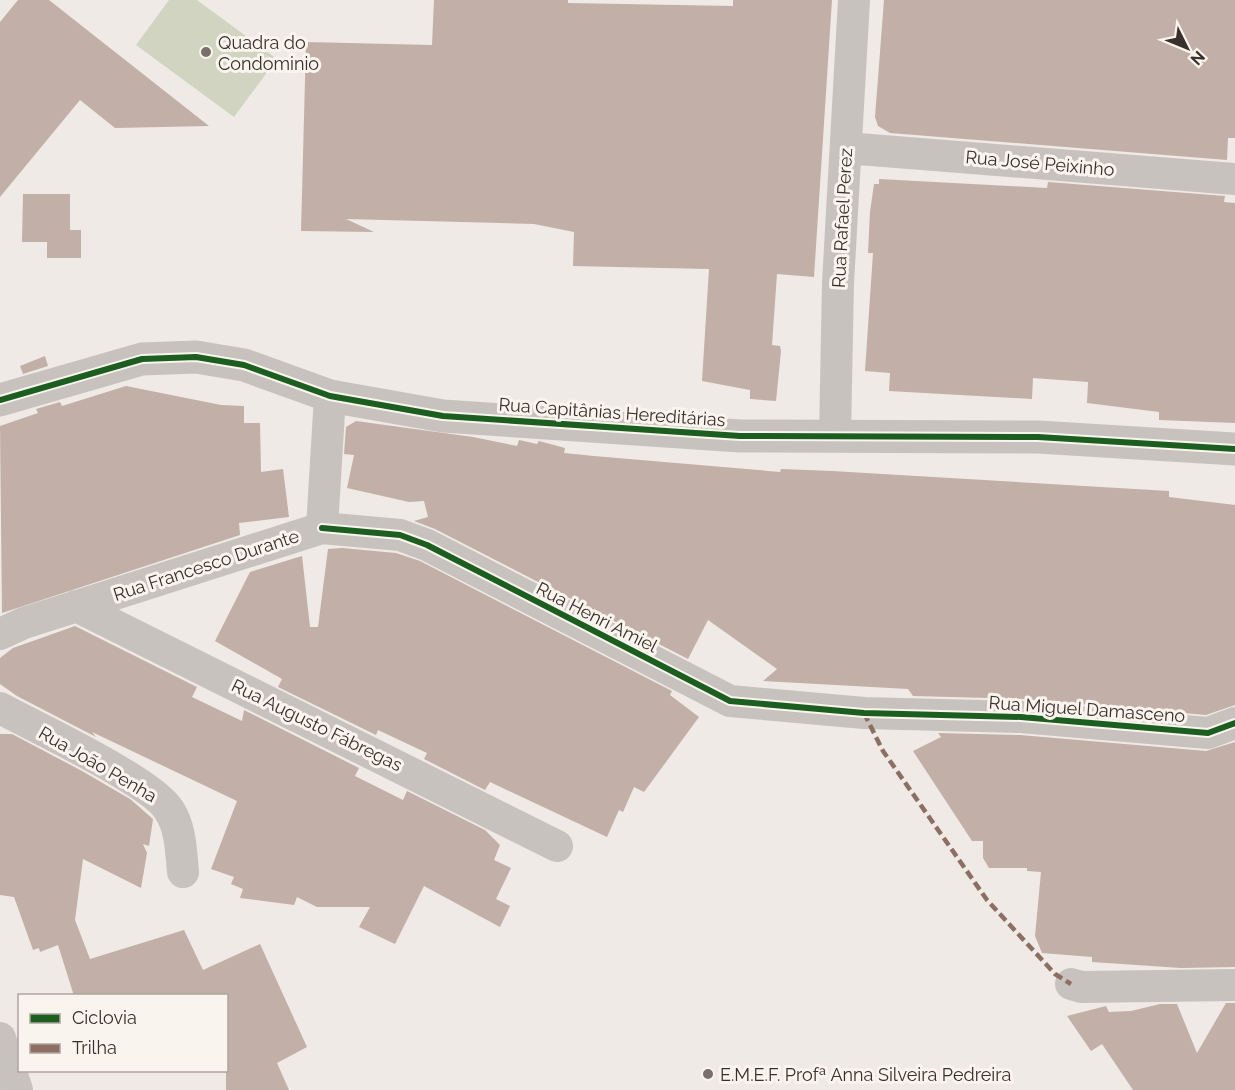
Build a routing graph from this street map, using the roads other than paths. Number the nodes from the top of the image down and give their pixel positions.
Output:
1 (854, 0) edge
2 (846, 148) junction
3 (1235, 179) edge
4 (330, 396) junction
5 (0, 400) edge
6 (835, 436) junction
7 (1235, 449) edge
8 (322, 528) junction
9 (76, 606) junction
10 (0, 634) edge
11 (0, 708) edge
12 (864, 713) joint
13 (1235, 723) edge
14 (557, 846) dead end
15 (183, 872) dead end
16 (1071, 984) dead end
17 (1235, 985) edge
18 (0, 1038) edge
19 (17, 1090) edge

1 - 2 street, Rua Rafael Perez
2 - 3 street, Rua José Peixinho
2 - 6 street, Rua Rafael Perez
4 - 5 street, Rua Capitânias Hereditárias
4 - 6 street, Rua Capitânias Hereditárias
4 - 8 street, Rua Francesco Durante
6 - 7 street, Rua Capitânias Hereditárias
8 - 9 street, Rua Francesco Durante
8 - 12 street, Rua Henri Amiel
9 - 10 street, Rua Francesco Durante
9 - 14 street, Rua Augusto Fábregas
11 - 15 street, Rua João Penha
12 - 13 street, Rua Miguel Damasceno
16 - 17 street
18 - 19 street

